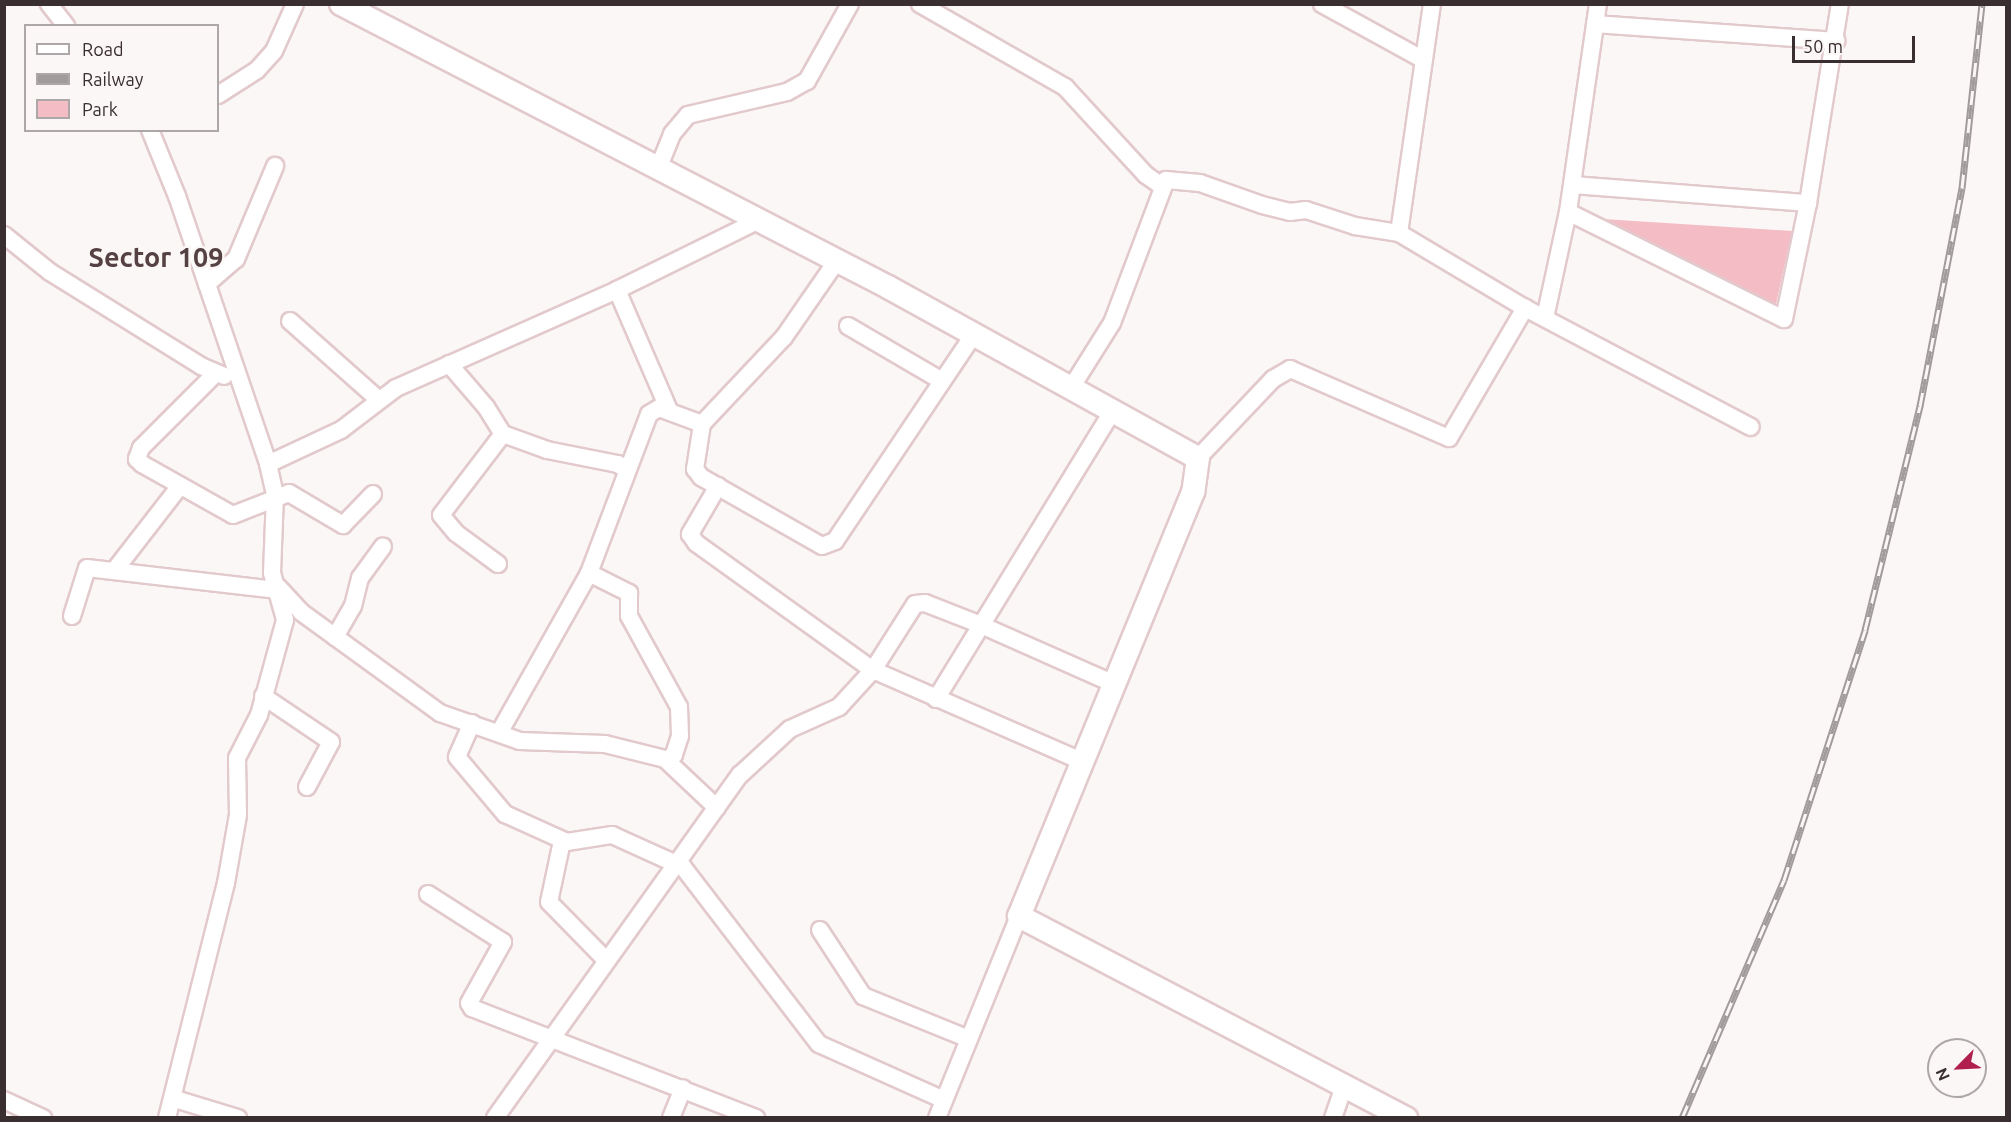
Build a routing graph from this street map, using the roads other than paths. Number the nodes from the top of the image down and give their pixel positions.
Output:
1 (49, 4) edge
2 (295, 4) edge
3 (341, 4) edge
4 (850, 4) edge
5 (920, 4) edge
6 (1322, 4) edge
7 (1432, 4) edge
8 (1598, 4) edge
9 (1840, 4) edge
10 (64, 24) edge
11 (1595, 24) junction
12 (1836, 41) junction
13 (1424, 60) junction
14 (219, 94) edge
15 (151, 132) edge
16 (275, 166) dead end
17 (658, 169) junction
18 (1573, 185) junction
19 (1162, 186) junction
20 (1808, 202) junction
21 (1568, 212) junction
22 (757, 221) junction
23 (1399, 233) junction
24 (4, 235) edge
25 (836, 262) junction
26 (207, 284) junction
27 (617, 290) junction
28 (1525, 308) junction
29 (1545, 318) junction
30 (290, 321) dead end
31 (848, 326) dead end
32 (974, 334) junction
33 (449, 364) junction
34 (216, 373) junction
35 (240, 380) junction
36 (942, 381) junction
37 (1071, 388) junction
38 (379, 400) junction
39 (669, 410) junction
40 (1113, 410) junction
41 (702, 424) junction
42 (1751, 427) dead end
43 (502, 434) junction
44 (1198, 458) junction
45 (268, 464) junction
46 (627, 470) junction
47 (180, 486) junction
48 (718, 486) junction
49 (373, 494) dead end
50 (275, 495) junction
51 (383, 546) dead end
52 (498, 564) dead end
53 (114, 572) junction
54 (589, 573) junction
55 (275, 586) junction
56 (72, 616) dead end
57 (981, 625) junction
58 (335, 637) junction
59 (873, 670) junction
60 (1112, 683) junction
61 (263, 696) junction
62 (936, 699) junction
63 (472, 723) junction
64 (499, 733) junction
65 (666, 760) junction
66 (1081, 761) junction
67 (307, 787) dead end
68 (717, 808) junction
69 (562, 841) junction
70 (676, 863) junction
71 (428, 894) dead end
72 (1019, 916) junction
73 (820, 930) dead end
74 (606, 960) junction
75 (550, 1038) junction
76 (969, 1039) junction
77 (1344, 1086) junction
78 (683, 1088) junction
79 (175, 1099) junction
80 (4, 1100) edge
81 (944, 1100) junction
82 (43, 1118) edge
83 (168, 1118) edge
84 (238, 1118) edge
85 (495, 1118) edge
86 (671, 1118) edge
87 (756, 1118) edge
88 (937, 1118) edge
89 (1333, 1118) edge
90 (1406, 1118) edge

1 - 10 street
2 - 14 street
3 - 17 street
4 - 17 street
5 - 19 street
6 - 13 street
7 - 13 street
8 - 11 street
9 - 12 street
11 - 12 street
11 - 18 street
12 - 20 street
13 - 23 street
15 - 26 street
16 - 26 street
17 - 22 street
18 - 20 street
18 - 21 street
19 - 23 street
19 - 37 street
20 - 21 street
21 - 29 street
22 - 25 street
22 - 27 street
23 - 28 street
24 - 34 street
25 - 32 street
25 - 41 street
26 - 35 street
27 - 33 street
27 - 39 street
28 - 29 street
28 - 44 street
29 - 42 street
30 - 38 street
31 - 36 street
32 - 36 street
32 - 37 street
33 - 38 street
33 - 43 street
34 - 35 street
34 - 47 street
35 - 45 street
36 - 48 street
37 - 40 street
38 - 45 street
39 - 41 street
39 - 46 street
40 - 44 street
40 - 57 street
41 - 48 street
43 - 46 street
43 - 52 street
44 - 60 street
45 - 50 street
46 - 54 street
47 - 50 street
47 - 53 street
48 - 59 street
49 - 50 street
50 - 55 street
51 - 58 street
53 - 55 street
53 - 56 street
54 - 64 street
54 - 65 street
55 - 58 street
55 - 61 street
57 - 59 street
57 - 60 street
57 - 62 street
58 - 63 street
59 - 62 street
59 - 68 street
60 - 66 street
61 - 67 street
61 - 79 street
62 - 66 street
63 - 64 street
63 - 69 street
64 - 65 street
65 - 68 street
66 - 72 street
68 - 70 street
69 - 70 street
69 - 74 street
70 - 74 street
70 - 81 street
71 - 75 street
72 - 76 street
72 - 77 street
73 - 76 street
74 - 75 street
75 - 78 street
75 - 85 street
76 - 81 street
77 - 89 street
77 - 90 street
78 - 86 street
78 - 87 street
79 - 83 street
79 - 84 street
80 - 82 street
81 - 88 street

